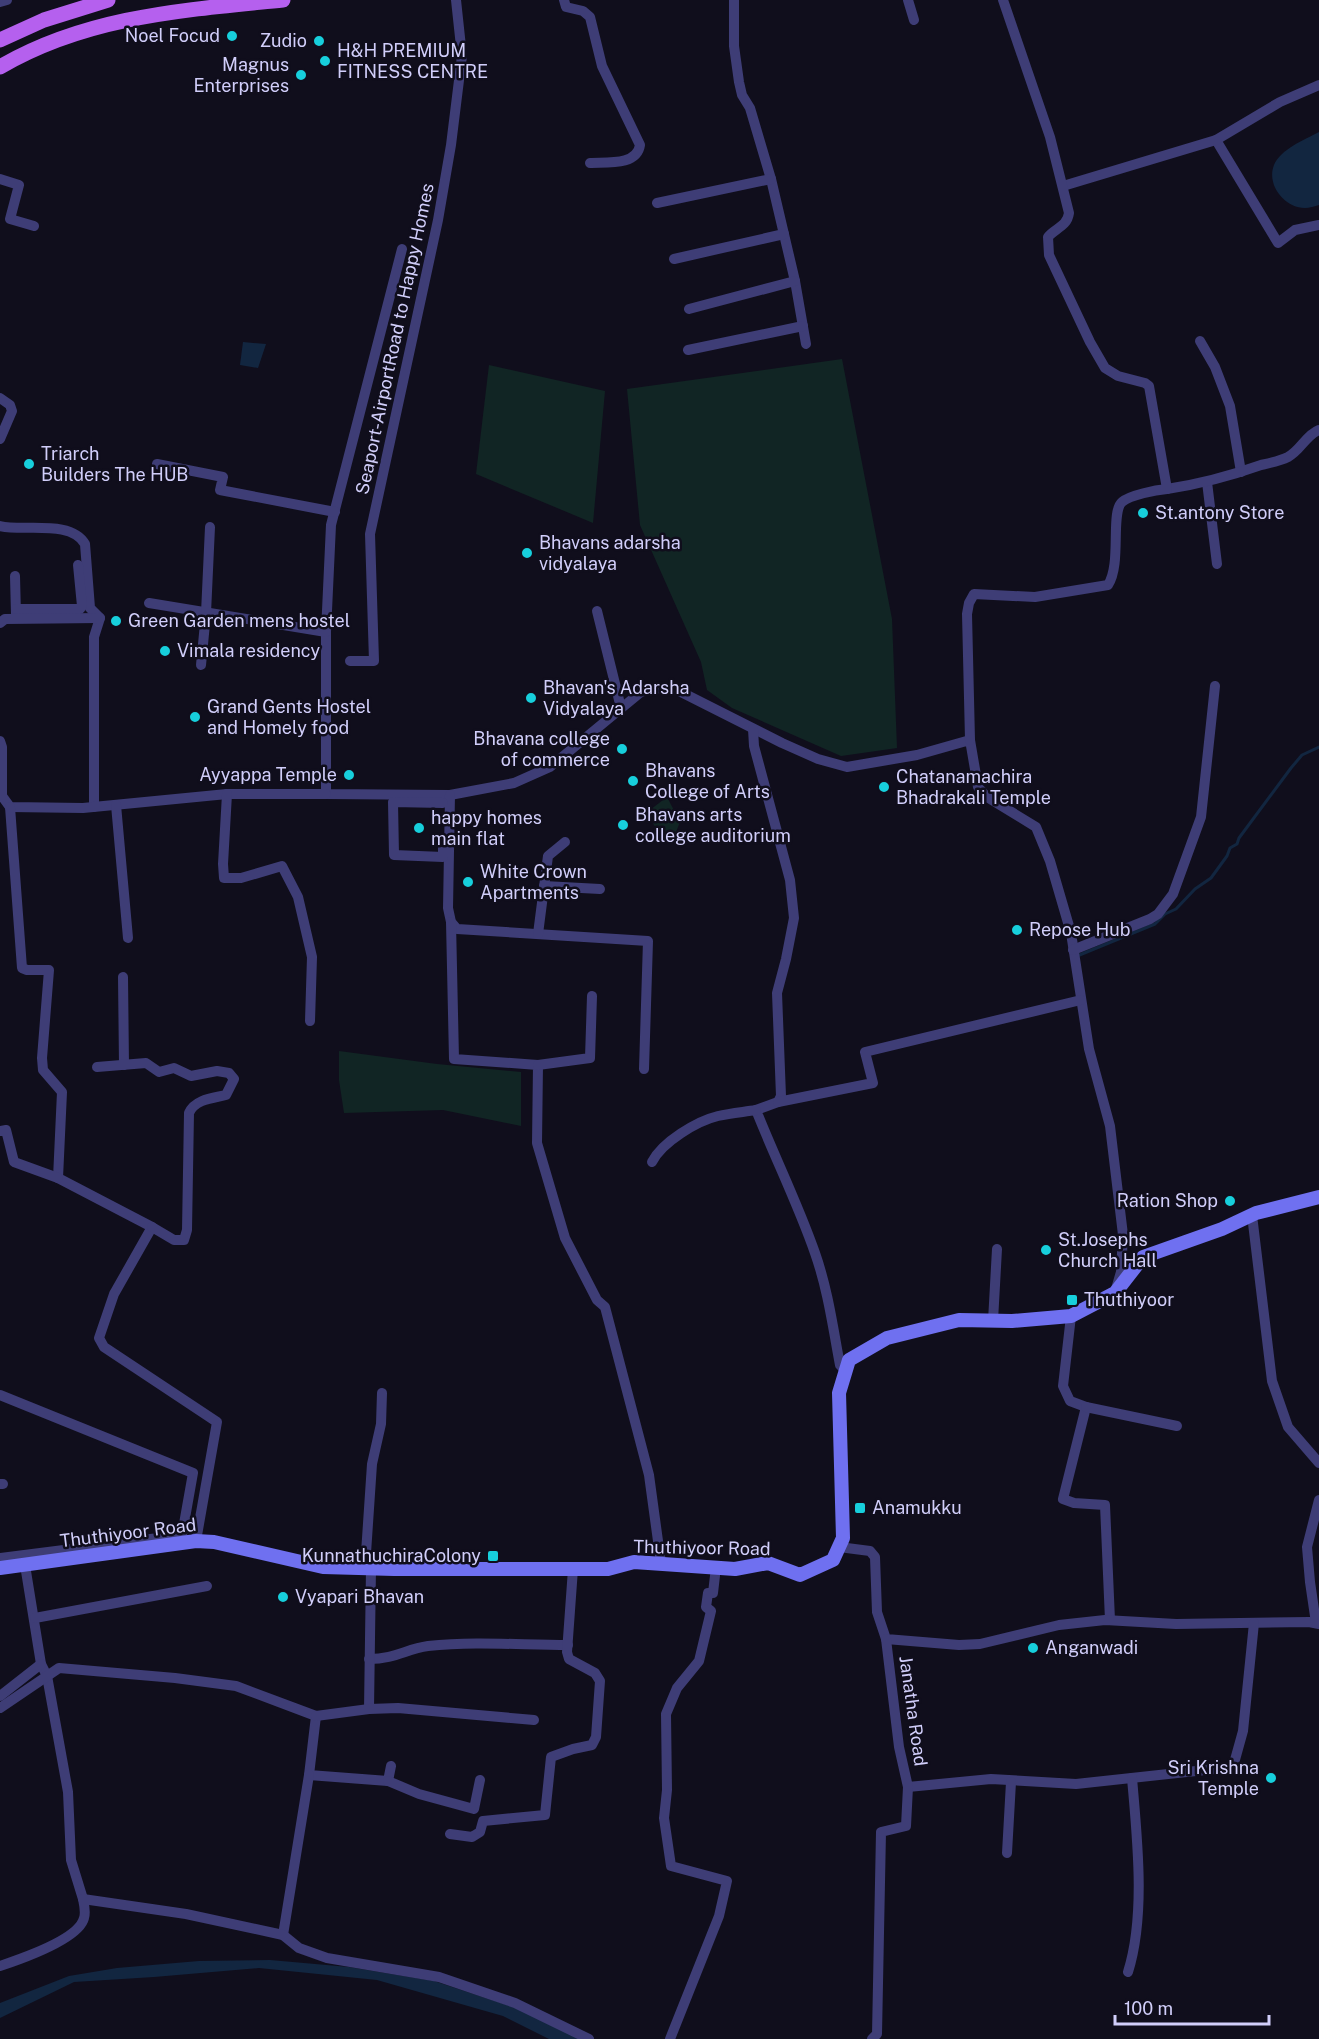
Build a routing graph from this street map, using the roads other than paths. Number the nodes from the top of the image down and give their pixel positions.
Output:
1 (7, 0) edge
2 (108, 0) edge
3 (283, 0) edge
4 (456, 0) edge
5 (564, 0) edge
6 (734, 0) edge
7 (908, 0) edge
8 (1003, 0) edge
9 (0, 2) edge
10 (914, 20) dead end
11 (0, 40) edge
12 (0, 67) edge
13 (1319, 85) edge
14 (1216, 140) junction
15 (590, 163) dead end
16 (0, 179) edge
17 (771, 179) junction
18 (1063, 186) junction
19 (657, 203) dead end
20 (1319, 225) edge
21 (34, 226) dead end
22 (784, 234) junction
23 (402, 249) dead end
24 (674, 258) dead end
25 (795, 281) junction
26 (689, 309) dead end
27 (803, 326) junction
28 (1200, 341) dead end
29 (806, 344) dead end
30 (688, 350) dead end
31 (0, 398) edge
32 (1319, 430) edge
33 (0, 439) edge
34 (157, 464) dead end
35 (1241, 472) junction
36 (1207, 482) junction
37 (1167, 489) junction
38 (335, 512) junction
39 (0, 526) edge
40 (210, 527) dead end
41 (1217, 564) dead end
42 (78, 565) dead end
43 (15, 576) dead end
44 (148, 603) dead end
45 (597, 611) dead end
46 (206, 613) junction
47 (16, 614) junction
48 (99, 618) junction
49 (0, 623) edge
50 (326, 632) junction
51 (350, 662) dead end
52 (201, 665) dead end
53 (1215, 686) dead end
54 (621, 708) junction
55 (753, 729) junction
56 (970, 740) junction
57 (0, 741) edge
58 (227, 794) junction
59 (326, 794) junction
60 (445, 798) junction
61 (116, 805) junction
62 (10, 807) junction
63 (94, 807) junction
64 (565, 842) dead end
65 (544, 886) junction
66 (600, 889) dead end
67 (451, 922) junction
68 (538, 934) junction
69 (128, 938) dead end
70 (1073, 950) junction
71 (123, 977) dead end
72 (591, 996) dead end
73 (1081, 1000) junction
74 (310, 1021) dead end
75 (124, 1065) junction
76 (538, 1065) junction
77 (97, 1067) dead end
78 (644, 1069) dead end
79 (778, 1102) junction
80 (756, 1110) junction
81 (0, 1131) edge
82 (652, 1162) dead end
83 (58, 1178) junction
84 (1319, 1197) edge
85 (1252, 1215) junction
86 (152, 1227) junction
87 (997, 1249) dead end
88 (1115, 1293) junction
89 (1071, 1316) junction
90 (993, 1320) junction
91 (846, 1371) junction
92 (382, 1393) dead end
93 (0, 1395) edge
94 (1086, 1407) junction
95 (1177, 1426) dead end
96 (1319, 1463) edge
97 (1319, 1500) edge
98 (196, 1540) junction
99 (839, 1547) junction
100 (0, 1558) edge
101 (661, 1563) junction
102 (25, 1565) junction
103 (716, 1567) junction
104 (0, 1568) edge
105 (368, 1568) junction
106 (573, 1569) junction
107 (207, 1586) dead end
108 (35, 1618) junction
109 (1110, 1620) junction
110 (1254, 1623) junction
111 (1318, 1624) edge
112 (886, 1639) junction
113 (568, 1645) junction
114 (369, 1659) junction
115 (41, 1664) junction
116 (47, 1676) junction
117 (0, 1696) edge
118 (0, 1708) edge
119 (369, 1709) junction
120 (316, 1716) junction
121 (534, 1720) dead end
122 (391, 1766) dead end
123 (309, 1775) junction
124 (1132, 1778) junction
125 (480, 1780) dead end
126 (388, 1782) junction
127 (1011, 1782) junction
128 (908, 1787) junction
129 (450, 1834) dead end
130 (1007, 1853) dead end
131 (83, 1899) junction
132 (284, 1935) junction
133 (0, 1966) edge
134 (1128, 1972) dead end
135 (589, 2039) edge
136 (670, 2039) edge
137 (872, 2039) edge

1 - 9 street
2 - 11 main road
3 - 12 main road
4 - 51 street, Seaport-AirportRoad to Happy Homes
5 - 15 street
6 - 17 street
7 - 10 street
8 - 18 street
13 - 14 street
14 - 18 street
14 - 20 street
16 - 21 street
17 - 19 street
17 - 22 street
18 - 37 street
22 - 24 street
22 - 25 street
23 - 38 street
25 - 26 street
25 - 27 street
27 - 29 street
27 - 30 street
28 - 35 street
31 - 33 street
32 - 35 street
34 - 38 street
35 - 36 street
36 - 37 street
36 - 41 street
37 - 56 street
38 - 50 street
39 - 48 street
40 - 46 street
42 - 47 street
43 - 47 street
44 - 46 street
45 - 54 street
46 - 50 street
46 - 52 street
47 - 48 street
47 - 49 street
48 - 63 street
50 - 59 street
53 - 70 street
54 - 55 street
54 - 60 street
55 - 56 street
55 - 79 street
56 - 70 street
57 - 62 street
58 - 59 street
58 - 61 street
58 - 74 street
59 - 60 street
60 - 60 street
60 - 67 street
61 - 63 street
61 - 69 street
62 - 63 street
62 - 83 street
64 - 65 street
65 - 66 street
65 - 68 street
67 - 68 street
67 - 76 street
68 - 78 street
70 - 73 street
71 - 75 street
72 - 76 street
73 - 79 street
73 - 88 street
75 - 77 street
75 - 86 street
76 - 101 street
79 - 80 street
80 - 82 street
80 - 91 street
81 - 83 street
83 - 86 street
84 - 85 main road
85 - 88 main road
85 - 96 street
86 - 98 street
87 - 90 street
88 - 89 main road
89 - 90 main road
89 - 94 street
90 - 91 main road
91 - 99 main road
92 - 105 street
93 - 100 street
94 - 95 street
94 - 109 street
97 - 111 street
98 - 102 main road, Thuthiyoor Road
98 - 105 main road, Thuthiyoor Road
99 - 103 main road, Thuthiyoor Road
99 - 112 street, Janatha Road
101 - 103 main road, Thuthiyoor Road
101 - 106 main road, Thuthiyoor Road
102 - 104 main road, Thuthiyoor Road
102 - 108 street
103 - 136 street
105 - 106 main road, Thuthiyoor Road
105 - 114 street
106 - 113 street
107 - 108 street
108 - 115 street
109 - 110 street
109 - 112 street
110 - 111 street
110 - 124 street
112 - 128 street, Janatha Road
113 - 114 street
113 - 129 street
114 - 119 street
115 - 116 street
115 - 117 street
116 - 118 street
116 - 120 street
116 - 131 street
119 - 120 street
119 - 121 street
120 - 123 street
122 - 126 street
123 - 126 street
123 - 132 street
124 - 127 street
124 - 134 street
125 - 126 street
127 - 128 street
127 - 130 street
128 - 137 street, Janatha Road
131 - 132 street
131 - 133 street
132 - 135 street

